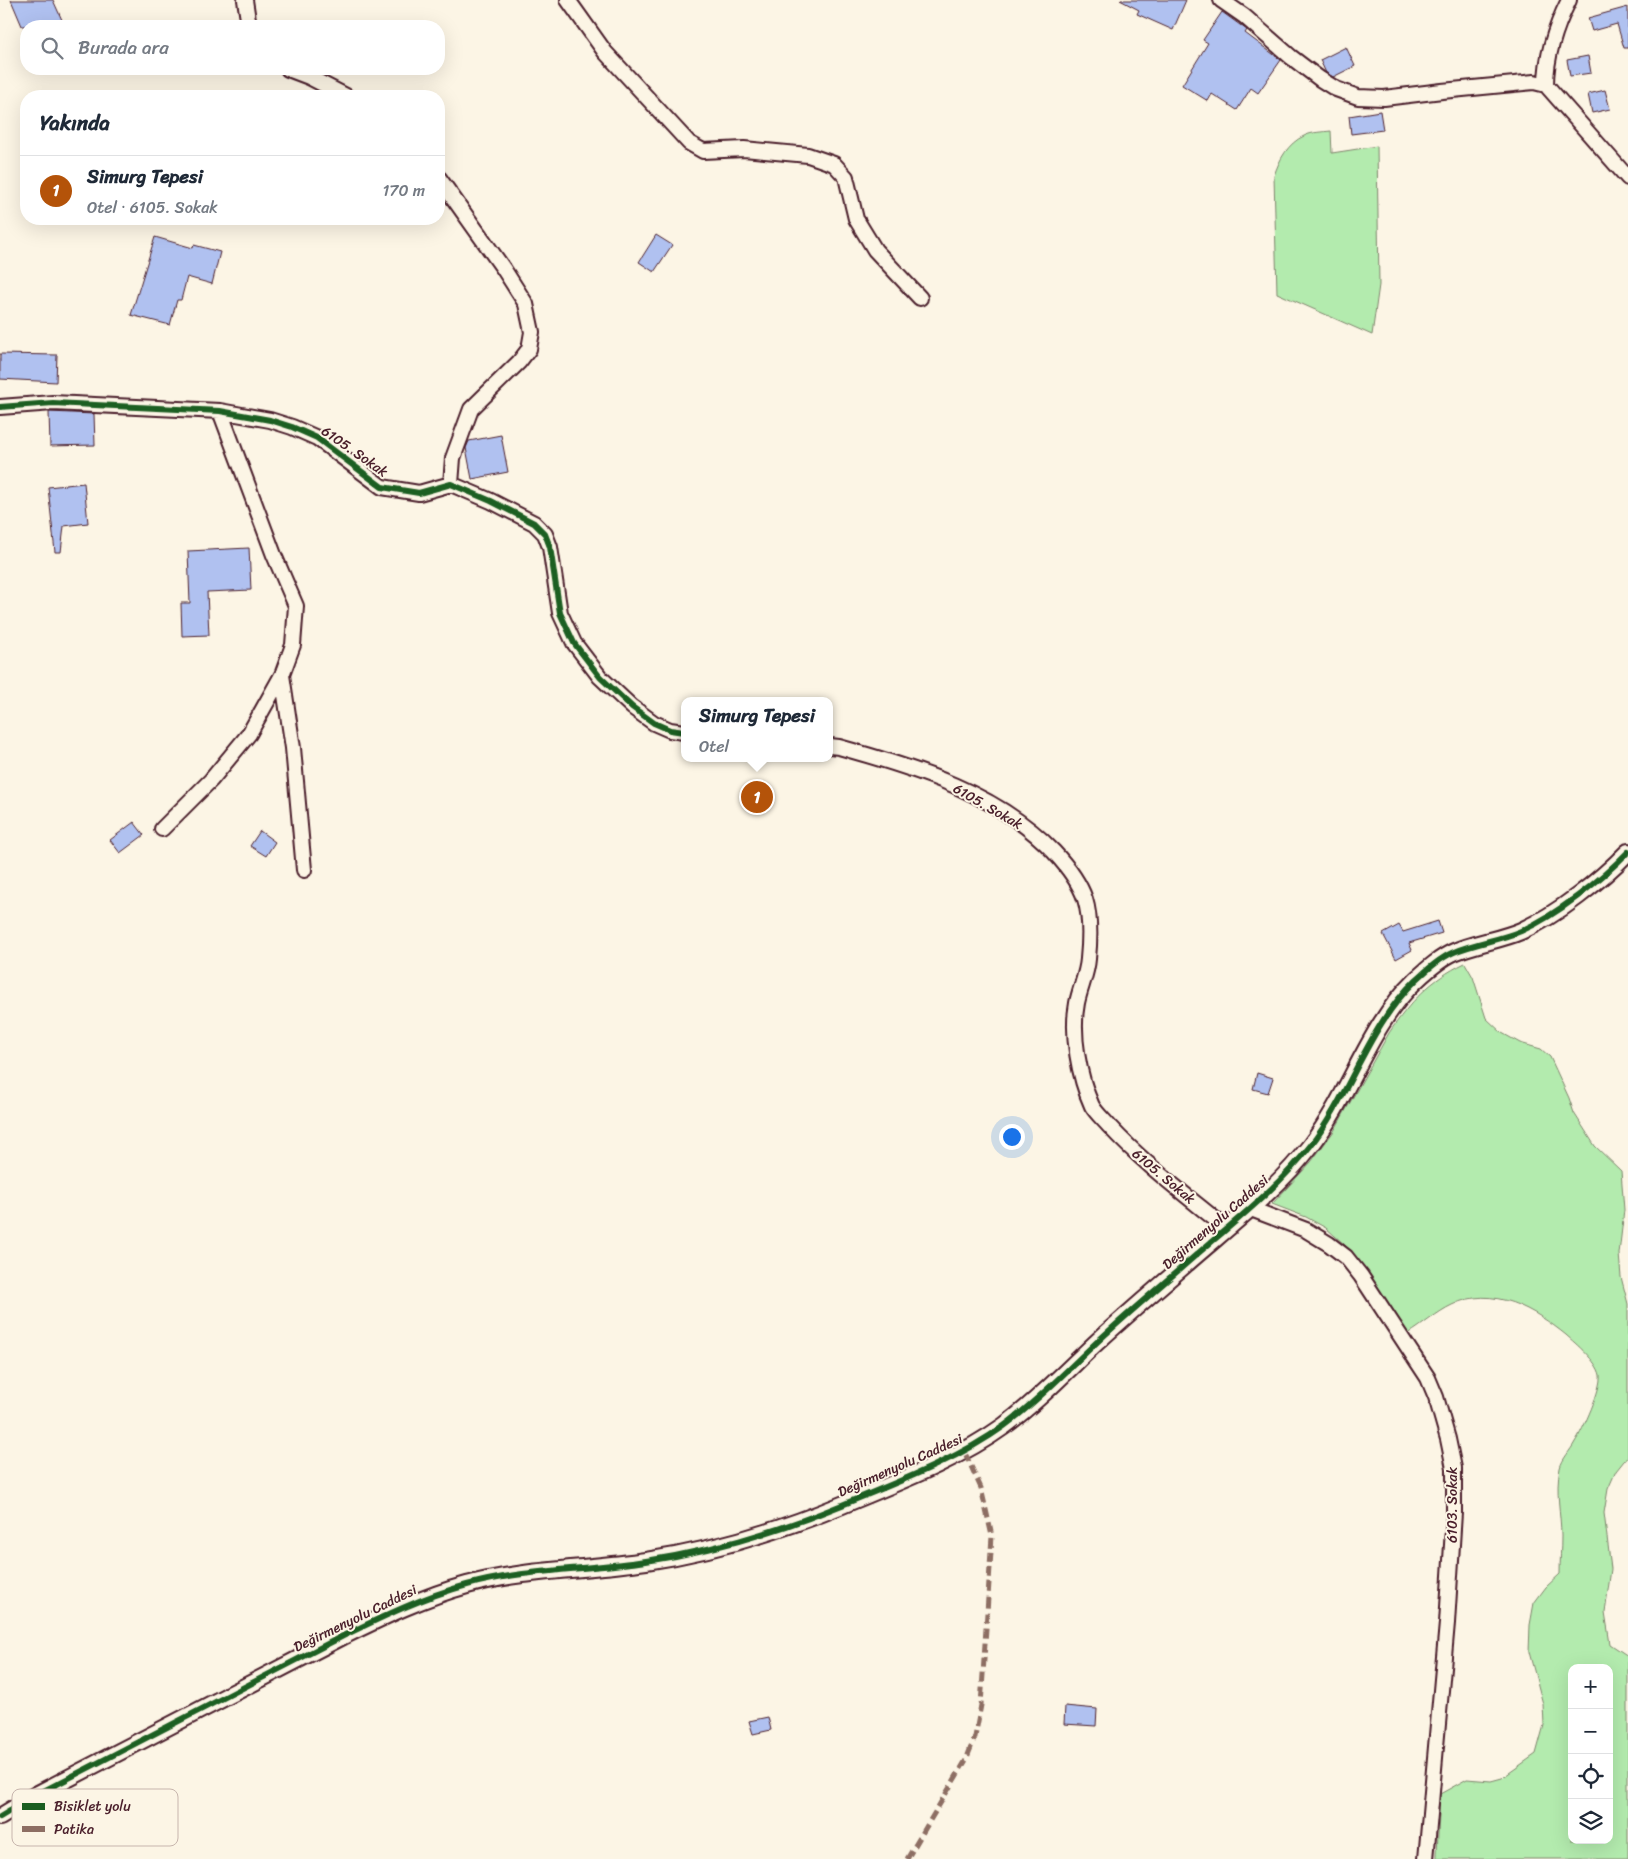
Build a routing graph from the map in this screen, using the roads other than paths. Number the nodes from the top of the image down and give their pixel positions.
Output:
1 (245, 0) edge
2 (568, 0) edge
3 (1221, 0) edge
4 (1569, 0) edge
5 (248, 20) edge
6 (304, 75) edge
7 (1546, 85) junction
8 (334, 90) edge
9 (1628, 178) edge
10 (445, 186) edge
11 (920, 298) dead end
12 (0, 408) edge
13 (220, 411) junction
14 (451, 484) junction
15 (282, 675) junction
16 (681, 732) edge
17 (833, 746) edge
18 (162, 828) dead end
19 (1628, 852) edge
20 (304, 870) dead end
21 (1250, 1209) junction
22 (1226, 1228) junction
23 (47, 1789) edge
24 (12, 1810) edge
25 (0, 1817) edge
26 (1426, 1859) edge

1 - 5 street
2 - 11 street
3 - 7 street
4 - 7 street
6 - 8 street
7 - 9 street
10 - 14 street
12 - 13 street, 6105. Sokak
13 - 14 street, 6105. Sokak
13 - 15 street
14 - 16 street
15 - 18 street
15 - 20 street
17 - 22 street, 6105. Sokak
19 - 21 street, Değirmenyolu Caddesi
21 - 22 street, Değirmenyolu Caddesi
21 - 26 street, 6103. Sokak
22 - 23 street, Değirmenyolu Caddesi
24 - 25 street, Değirmenyolu Caddesi

